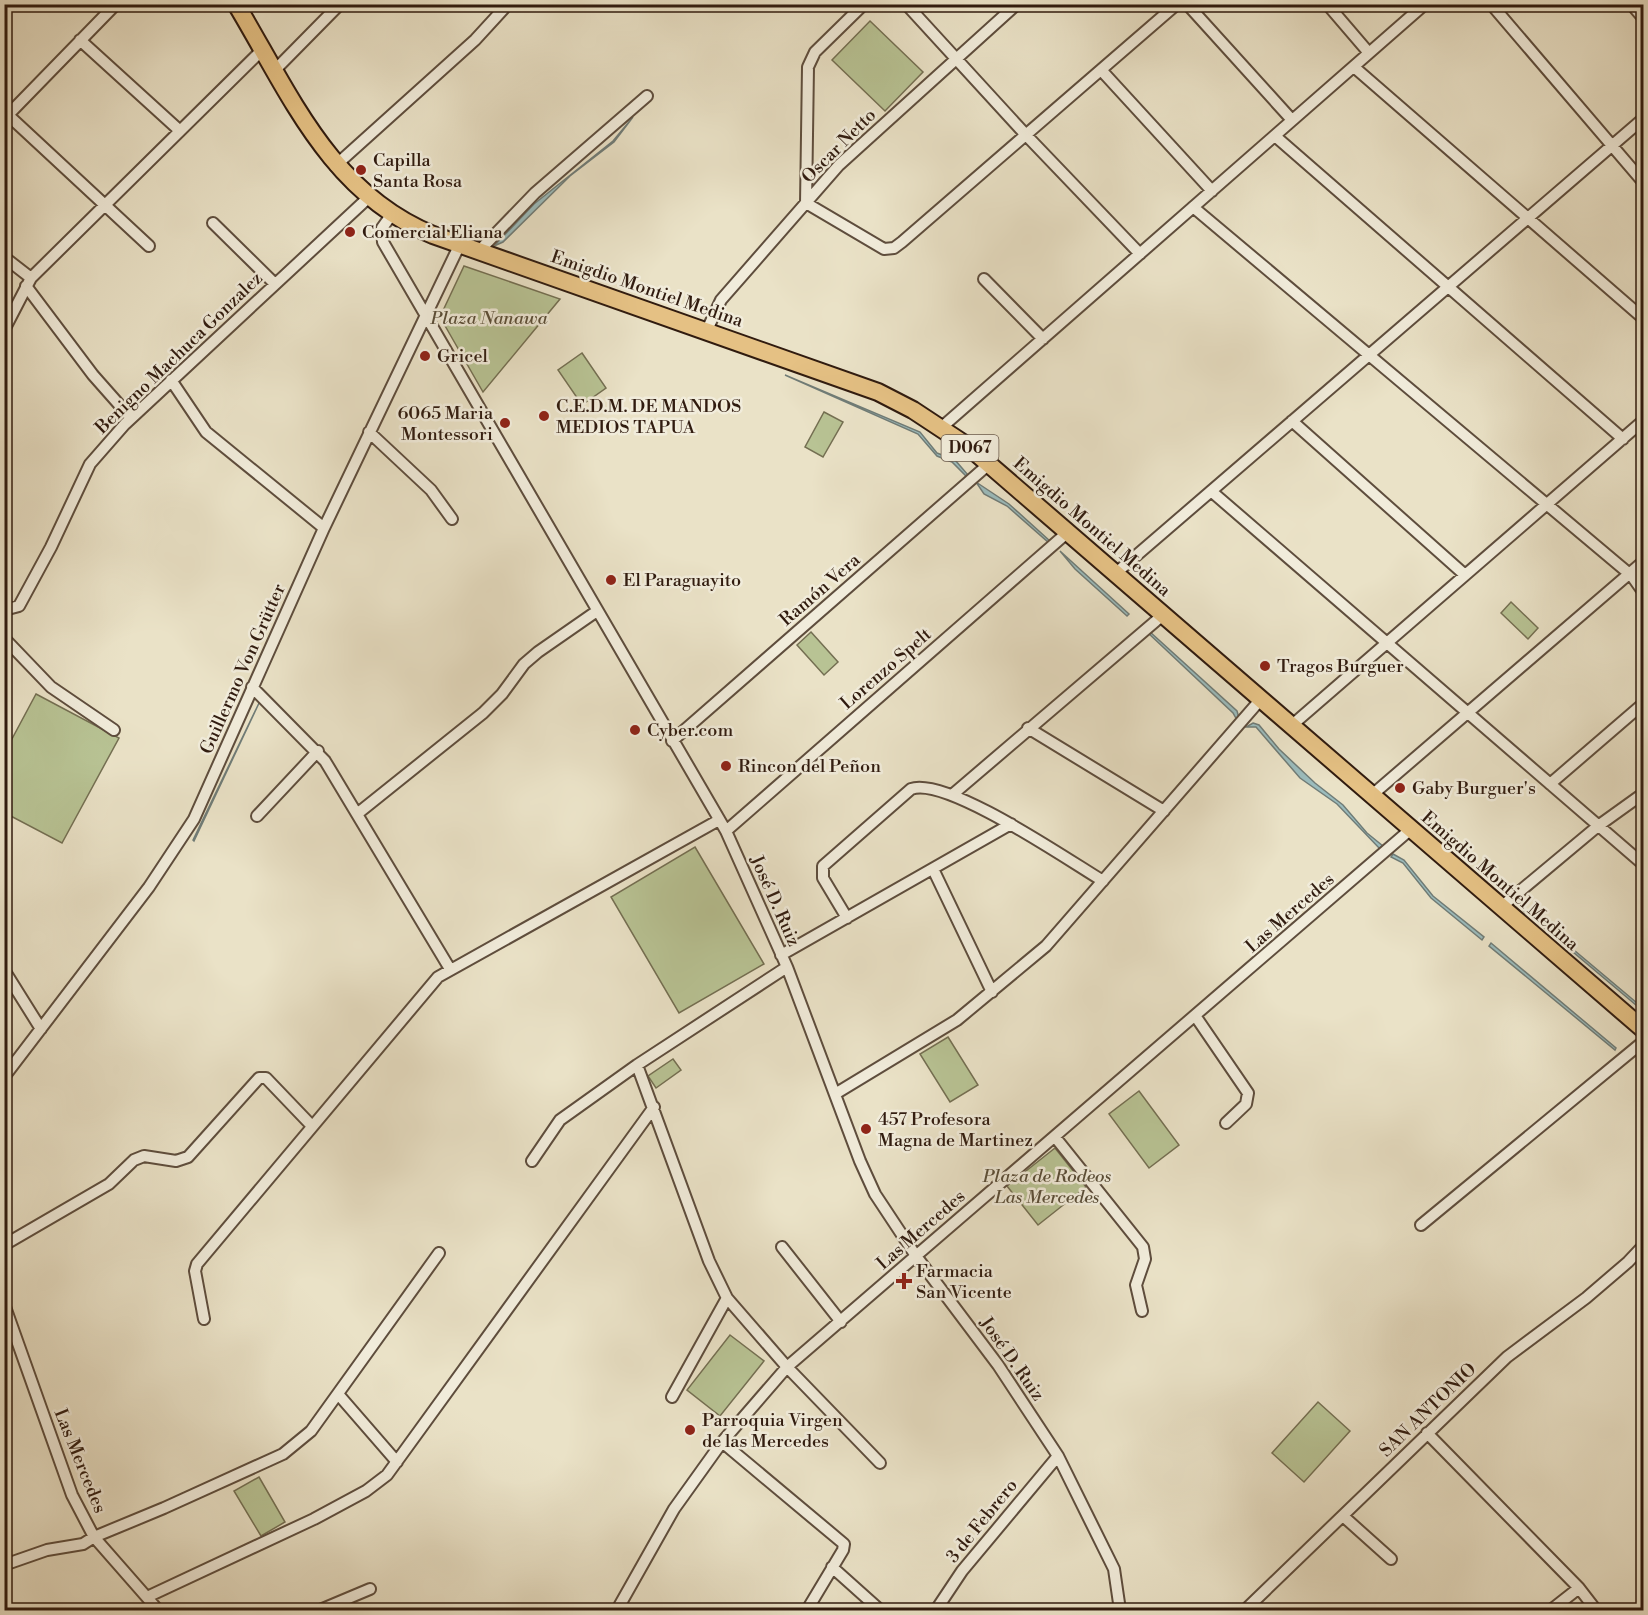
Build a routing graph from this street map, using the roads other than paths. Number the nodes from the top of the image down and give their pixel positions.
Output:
1 (116, 4) edge
2 (236, 4) edge
3 (340, 4) edge
4 (508, 4) edge
5 (864, 4) edge
6 (906, 4) edge
7 (1017, 4) edge
8 (1178, 4) edge
9 (1187, 4) edge
10 (1327, 4) edge
11 (1425, 4) edge
12 (1491, 4) edge
13 (1631, 4) edge
14 (1644, 19) edge
15 (80, 40) junction
16 (263, 49) junction
17 (1369, 54) junction
18 (956, 60) junction
19 (1354, 67) junction
20 (275, 70) junction
21 (1102, 72) junction
22 (647, 96) dead end
23 (7, 117) edge
24 (1644, 118) edge
25 (1293, 120) junction
26 (179, 130) junction
27 (1026, 135) junction
28 (1275, 136) junction
29 (1612, 145) junction
30 (335, 166) junction
31 (1644, 183) edge
32 (1212, 191) junction
33 (368, 198) junction
34 (105, 203) junction
35 (806, 203) junction
36 (1193, 207) junction
37 (392, 214) junction
38 (1527, 217) junction
39 (213, 223) dead end
40 (460, 244) junction
41 (149, 246) dead end
42 (479, 251) junction
43 (1140, 254) junction
44 (4, 257) edge
45 (984, 279) dead end
46 (29, 282) junction
47 (275, 284) junction
48 (1448, 287) junction
49 (426, 318) junction
50 (1644, 319) edge
51 (4, 330) edge
52 (707, 330) junction
53 (1042, 339) junction
54 (1369, 355) junction
55 (171, 380) junction
56 (131, 418) junction
57 (1644, 420) edge
58 (1292, 421) junction
59 (942, 427) junction
60 (369, 432) junction
61 (1623, 438) junction
62 (989, 464) junction
63 (1211, 492) junction
64 (1547, 504) junction
65 (452, 519) dead end
66 (324, 528) junction
67 (1068, 532) junction
68 (1644, 561) edge
69 (1116, 573) junction
70 (1629, 574) junction
71 (1466, 575) junction
72 (1644, 593) edge
73 (4, 610) edge
74 (597, 611) junction
75 (1164, 614) junction
76 (4, 638) edge
77 (1386, 643) junction
78 (252, 687) junction
79 (1261, 699) junction
80 (1644, 703) edge
81 (1467, 713) junction
82 (1291, 726) junction
83 (1028, 728) junction
84 (114, 730) dead end
85 (672, 741) junction
86 (318, 751) junction
87 (1550, 784) junction
88 (1644, 793) edge
89 (952, 795) junction
90 (1372, 795) junction
91 (1164, 811) junction
92 (357, 814) junction
93 (257, 816) dead end
94 (719, 820) junction
95 (1011, 824) junction
96 (1598, 826) junction
97 (1411, 829) junction
98 (726, 831) junction
99 (1644, 866) edge
100 (933, 869) junction
101 (1102, 881) junction
102 (1501, 907) junction
103 (847, 918) junction
104 (781, 955) junction
105 (787, 967) junction
106 (450, 969) junction
107 (4, 970) edge
108 (992, 992) junction
109 (1196, 1017) junction
110 (41, 1029) junction
111 (1644, 1030) edge
112 (1644, 1041) edge
113 (637, 1065) junction
114 (4, 1077) edge
115 (836, 1094) junction
116 (654, 1107) junction
117 (1226, 1122) dead end
118 (311, 1125) junction
119 (1055, 1137) junction
120 (532, 1161) dead end
121 (1421, 1226) dead end
122 (4, 1245) edge
123 (1644, 1245) edge
124 (782, 1247) dead end
125 (439, 1253) dead end
126 (916, 1256) junction
127 (727, 1298) junction
128 (4, 1304) edge
129 (1142, 1311) dead end
130 (204, 1319) dead end
131 (841, 1322) junction
132 (787, 1367) junction
133 (338, 1394) junction
134 (672, 1397) dead end
135 (1427, 1433) junction
136 (722, 1442) junction
137 (1058, 1456) junction
138 (397, 1462) junction
139 (880, 1463) dead end
140 (1343, 1515) junction
141 (94, 1537) junction
142 (1391, 1559) dead end
143 (4, 1565) edge
144 (832, 1567) junction
145 (1579, 1588) junction
146 (370, 1589) dead end
147 (147, 1598) junction
148 (158, 1611) edge
149 (320, 1611) edge
150 (617, 1611) edge
151 (807, 1611) edge
152 (880, 1611) edge
153 (936, 1611) edge
154 (1120, 1611) edge
155 (1245, 1611) edge
156 (1551, 1611) edge
157 (1596, 1611) edge

1 - 15 street
2 - 16 main road, Emigdio Montiel Medina / D067
3 - 20 street
4 - 30 street
5 - 35 street
6 - 18 street
7 - 18 street, Oscar Netto
8 - 21 street
9 - 25 street
10 - 17 street
11 - 17 street
12 - 29 street
13 - 14 street
15 - 23 street
15 - 26 street
16 - 20 main road, Emigdio Montiel Medina / D067
16 - 26 street
17 - 19 street
18 - 27 street
18 - 35 street, Oscar Netto
19 - 25 street
19 - 38 street
20 - 30 main road, Emigdio Montiel Medina / D067
21 - 27 street
21 - 32 street
22 - 42 street
23 - 34 street
24 - 29 street
25 - 28 street
26 - 34 street
27 - 35 street
27 - 43 street
28 - 32 street
28 - 48 street
29 - 31 street
29 - 38 street
30 - 33 main road, Emigdio Montiel Medina / D067
32 - 36 street
33 - 37 main road, Emigdio Montiel Medina / D067
33 - 47 street, Benigno Machuca Gonzalez
34 - 41 street
34 - 46 street
35 - 52 street, Oscar Netto
36 - 43 street
36 - 54 street
37 - 40 main road, Emigdio Montiel Medina / D067
37 - 49 street, José D. Ruiz
38 - 48 street
38 - 50 street
39 - 47 street
40 - 42 main road, Emigdio Montiel Medina / D067
40 - 49 street, Guillermo Von Grütter
42 - 52 main road, Emigdio Montiel Medina / D067
43 - 53 street
44 - 46 street
45 - 53 street
46 - 51 street
46 - 56 street
47 - 55 street, Benigno Machuca Gonzalez
48 - 54 street
48 - 61 street
49 - 60 street, Guillermo Von Grütter
49 - 74 street, José D. Ruiz
52 - 59 main road, Emigdio Montiel Medina / D067
53 - 59 street
54 - 58 street
54 - 64 street
55 - 56 street, Benigno Machuca Gonzalez
55 - 66 street
56 - 73 street, Benigno Machuca Gonzalez
57 - 61 street
58 - 63 street
58 - 71 street
59 - 62 main road, Emigdio Montiel Medina / D067
60 - 65 street
60 - 66 street, Guillermo Von Grütter
61 - 64 street
62 - 67 main road, Emigdio Montiel Medina / D067
62 - 85 street, Ramón Vera
63 - 69 street
63 - 77 street
64 - 70 street
64 - 71 street
66 - 78 street, Guillermo Von Grütter
67 - 69 main road, Emigdio Montiel Medina / D067
67 - 98 street, Lorenzo Spelt
68 - 70 street
69 - 75 main road, Emigdio Montiel Medina / D067
70 - 72 street
70 - 81 street
71 - 77 street
74 - 85 street, José D. Ruiz
74 - 92 street
75 - 79 main road, Emigdio Montiel Medina / D067
75 - 83 street
76 - 84 street
77 - 81 street
77 - 82 street
78 - 86 street
78 - 110 street, Guillermo Von Grütter
79 - 82 main road, Emigdio Montiel Medina / D067
79 - 91 street
80 - 87 street
81 - 87 street
81 - 90 street
82 - 90 main road, Emigdio Montiel Medina / D067
83 - 89 street
83 - 91 street
85 - 94 street, José D. Ruiz
86 - 92 street
86 - 93 street
87 - 96 street
88 - 96 street
89 - 95 street
89 - 103 street
90 - 97 main road, Emigdio Montiel Medina / D067
91 - 101 street
92 - 106 street
94 - 98 street, José D. Ruiz
94 - 106 street
95 - 100 street
95 - 101 street
96 - 99 street
96 - 102 street
97 - 102 main road, Emigdio Montiel Medina / D067
97 - 109 street, Las Mercedes
98 - 104 street, José D. Ruiz
100 - 103 street
100 - 108 street
101 - 108 street
102 - 111 main road, Emigdio Montiel Medina / D067
103 - 104 street
104 - 105 street, José D. Ruiz
105 - 113 street
105 - 115 street, José D. Ruiz
106 - 118 street
107 - 110 street
108 - 115 street
109 - 117 street
109 - 119 street, Las Mercedes
110 - 114 street, Guillermo Von Grütter
112 - 121 street
113 - 116 street
113 - 120 street
115 - 126 street, José D. Ruiz
116 - 127 street
116 - 138 street
118 - 122 street
118 - 130 street
119 - 126 street, Las Mercedes
119 - 129 street
123 - 135 street, SAN ANTONIO
124 - 131 street
125 - 133 street
126 - 131 street, Las Mercedes
126 - 137 street, José D. Ruiz
127 - 132 street
127 - 134 street
128 - 141 street, Las Mercedes
131 - 132 street, Las Mercedes
132 - 136 street, Las Mercedes
132 - 139 street
133 - 138 street
133 - 141 street
135 - 140 street, SAN ANTONIO
135 - 145 street
136 - 144 street
136 - 150 street, Las Mercedes
137 - 153 street, 3 de Febrero
137 - 154 street, José D. Ruiz
138 - 147 street
140 - 142 street
140 - 155 street, SAN ANTONIO
141 - 143 street
141 - 147 street, Las Mercedes
144 - 151 street
144 - 152 street
145 - 156 street
145 - 157 street
146 - 149 street
147 - 148 street, Las Mercedes

